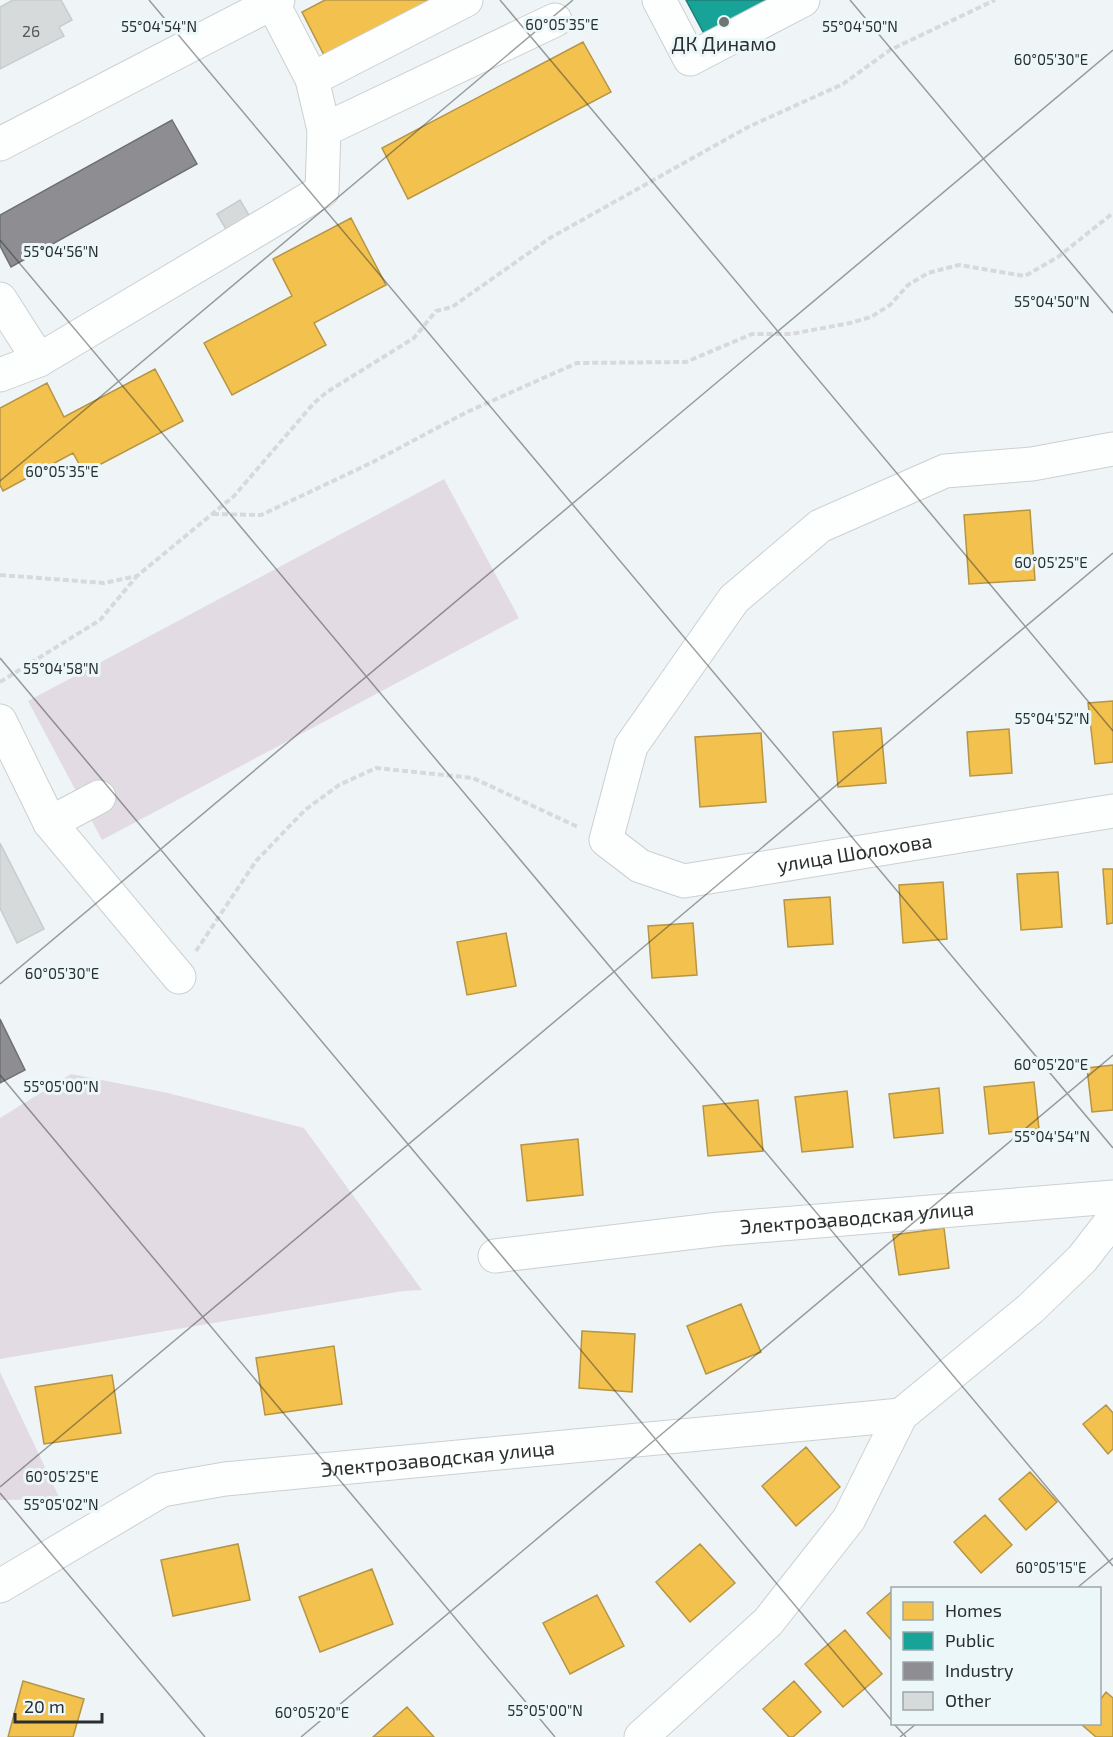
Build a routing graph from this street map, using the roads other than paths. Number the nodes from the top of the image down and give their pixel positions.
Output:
1 (466, 0) edge
2 (659, 0) edge
3 (803, 0) edge
4 (274, 1) edge
5 (555, 20) dead end
6 (312, 79) junction
7 (324, 130) junction
8 (0, 144) edge
9 (0, 299) edge
10 (39, 360) junction
11 (0, 375) edge
12 (1113, 449) edge
13 (0, 721) edge
14 (99, 797) dead end
15 (1113, 811) edge
16 (50, 823) junction
17 (179, 977) road end
18 (1113, 1197) edge
19 (1113, 1220) edge
20 (495, 1256) dead end
21 (901, 1415) junction
22 (0, 1586) edge
23 (641, 1737) edge

1 - 6 street
2 - 3 street
4 - 6 street
4 - 8 street
5 - 7 street
6 - 7 street
7 - 10 street
9 - 10 street
10 - 11 street
12 - 15 street, улица Шолохова
13 - 16 street
14 - 16 street
16 - 17 street
18 - 20 street, Электрозаводская улица
19 - 21 street
21 - 22 street, Электрозаводская улица
21 - 23 street

